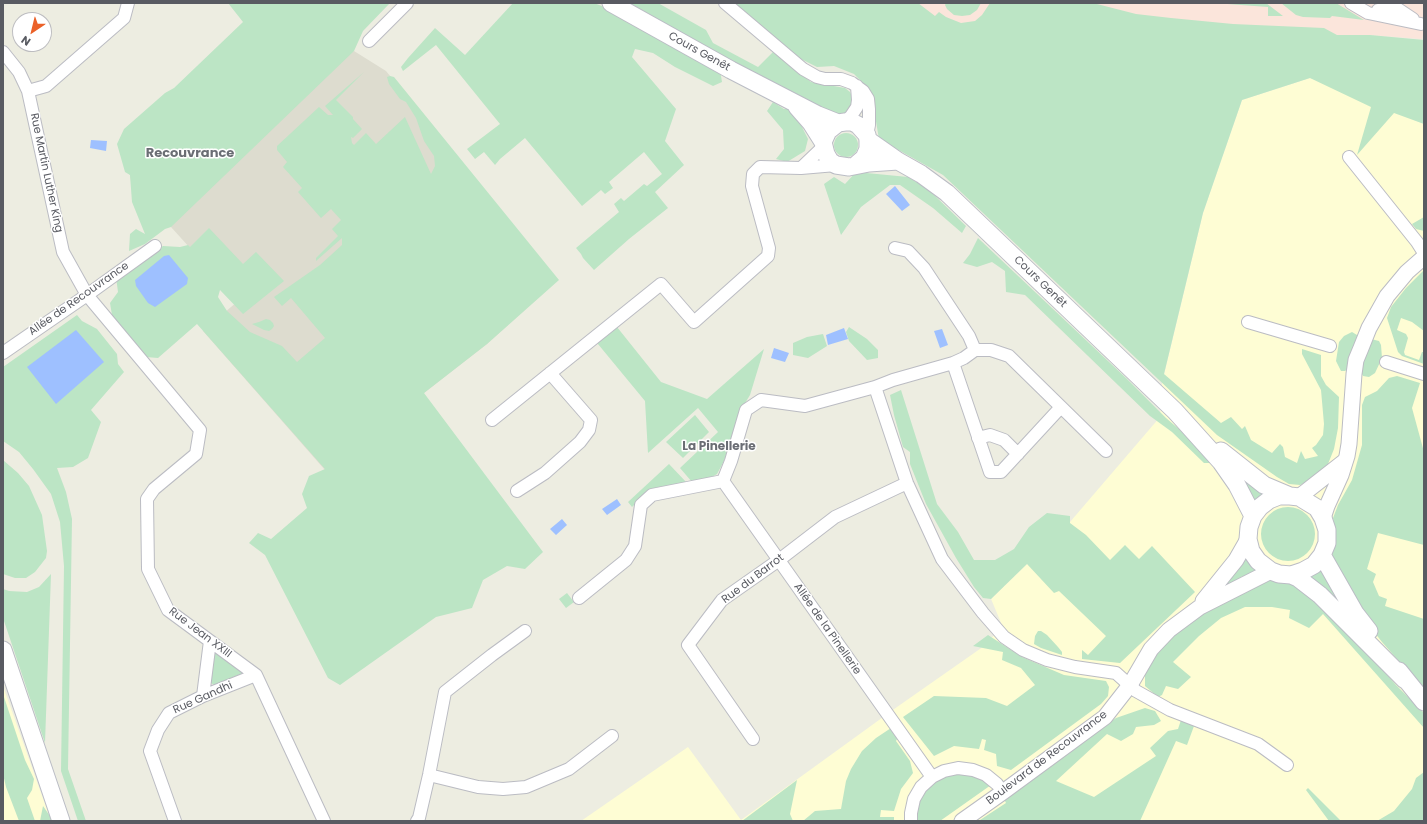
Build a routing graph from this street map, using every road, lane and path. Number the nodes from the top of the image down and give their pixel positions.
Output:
1 (128, 3) edge
2 (407, 3) edge
3 (612, 3) edge
4 (724, 3) edge
5 (1351, 3) edge
6 (1365, 3) edge
7 (369, 41) dead end
8 (3, 52) edge
9 (857, 86) junction
10 (28, 91) junction
11 (788, 99) junction
12 (841, 122) junction
13 (867, 137) junction
14 (823, 145) junction
15 (1349, 157) dead end
16 (898, 161) junction
17 (857, 164) junction
18 (836, 165) junction
19 (801, 168) junction
20 (155, 246) dead end
21 (895, 248) dead end
22 (1424, 253) edge
23 (1424, 257) edge
24 (87, 295) junction
25 (1248, 322) dead end
26 (1330, 346) dead end
27 (975, 350) junction
28 (3, 353) edge
29 (1386, 362) dead end
30 (953, 363) junction
31 (550, 373) junction
32 (1424, 374) edge
33 (875, 387) junction
34 (1061, 407) junction
35 (1175, 411) junction
36 (492, 420) dead end
37 (978, 438) junction
38 (1106, 451) dead end
39 (1018, 454) junction
40 (1345, 461) junction
41 (723, 481) junction
42 (907, 483) junction
43 (517, 491) dead end
44 (1295, 496) junction
45 (1253, 516) junction
46 (1324, 518) junction
47 (1248, 539) junction
48 (1322, 555) junction
49 (779, 560) junction
50 (1271, 571) junction
51 (1291, 574) junction
52 (579, 598) dead end
53 (1200, 607) junction
54 (525, 631) dead end
55 (210, 641) junction
56 (3, 650) edge
57 (256, 675) junction
58 (1405, 680) junction
59 (1130, 685) junction
60 (203, 696) junction
61 (1424, 702) edge
62 (612, 736) dead end
63 (753, 739) dead end
64 (1287, 765) dead end
65 (429, 775) junction
66 (932, 777) junction
67 (1003, 792) junction
68 (61, 821) edge
69 (175, 821) edge
70 (324, 821) edge
71 (417, 821) edge
72 (911, 821) edge
73 (962, 821) edge

1 - 10 street
2 - 7 street
3 - 11 main road, Cours Genêt
4 - 9 street
5 - 6 street
8 - 10 street, Rue Martin Luther King
9 - 12 street
9 - 13 street
10 - 24 street, Rue Martin Luther King
11 - 12 main road, Cours Genêt
11 - 14 main road, Cours Genêt
12 - 13 main road
12 - 14 main road
13 - 16 main road, Cours Genêt
13 - 17 main road
14 - 18 main road
14 - 19 street
15 - 22 street
16 - 17 main road
16 - 35 main road, Cours Genêt
17 - 18 main road
18 - 19 street
19 - 31 street
20 - 24 street, Allée de Recouvrance
21 - 27 street
23 - 40 street
24 - 28 street, Allée de Recouvrance
24 - 55 street, Rue Jean XXIII
25 - 26 street
27 - 30 street
27 - 34 street
29 - 32 street
30 - 33 street
30 - 37 street
31 - 36 street
31 - 43 street
33 - 41 street
33 - 42 street
34 - 38 street
34 - 39 street
35 - 44 main road, Cours Genêt
35 - 45 main road, Cours Genêt
37 - 39 street
37 - 39 street
40 - 44 street
40 - 46 street
41 - 49 street, Allée de la Pinellerie
41 - 52 street
42 - 49 street, Rue du Barrot
42 - 59 street
44 - 45 main road
44 - 46 main road
45 - 47 main road
46 - 48 main road
47 - 50 main road
47 - 53 street
48 - 51 main road
48 - 58 main road
49 - 63 street, Rue du Barrot
49 - 66 street, Allée de la Pinellerie
50 - 51 main road
50 - 53 street, Boulevard de Recouvrance
51 - 58 main road
53 - 59 street, Boulevard de Recouvrance
54 - 65 street
55 - 57 street, Rue Jean XXIII
55 - 60 street
56 - 68 main road
57 - 60 street, Rue Gandhi
57 - 70 street, Rue Jean XXIII
58 - 61 main road
59 - 64 street
59 - 67 street, Boulevard de Recouvrance
60 - 69 street, Rue Gandhi
62 - 65 street
65 - 71 street
66 - 67 street
66 - 72 street
67 - 73 street, Boulevard de Recouvrance

